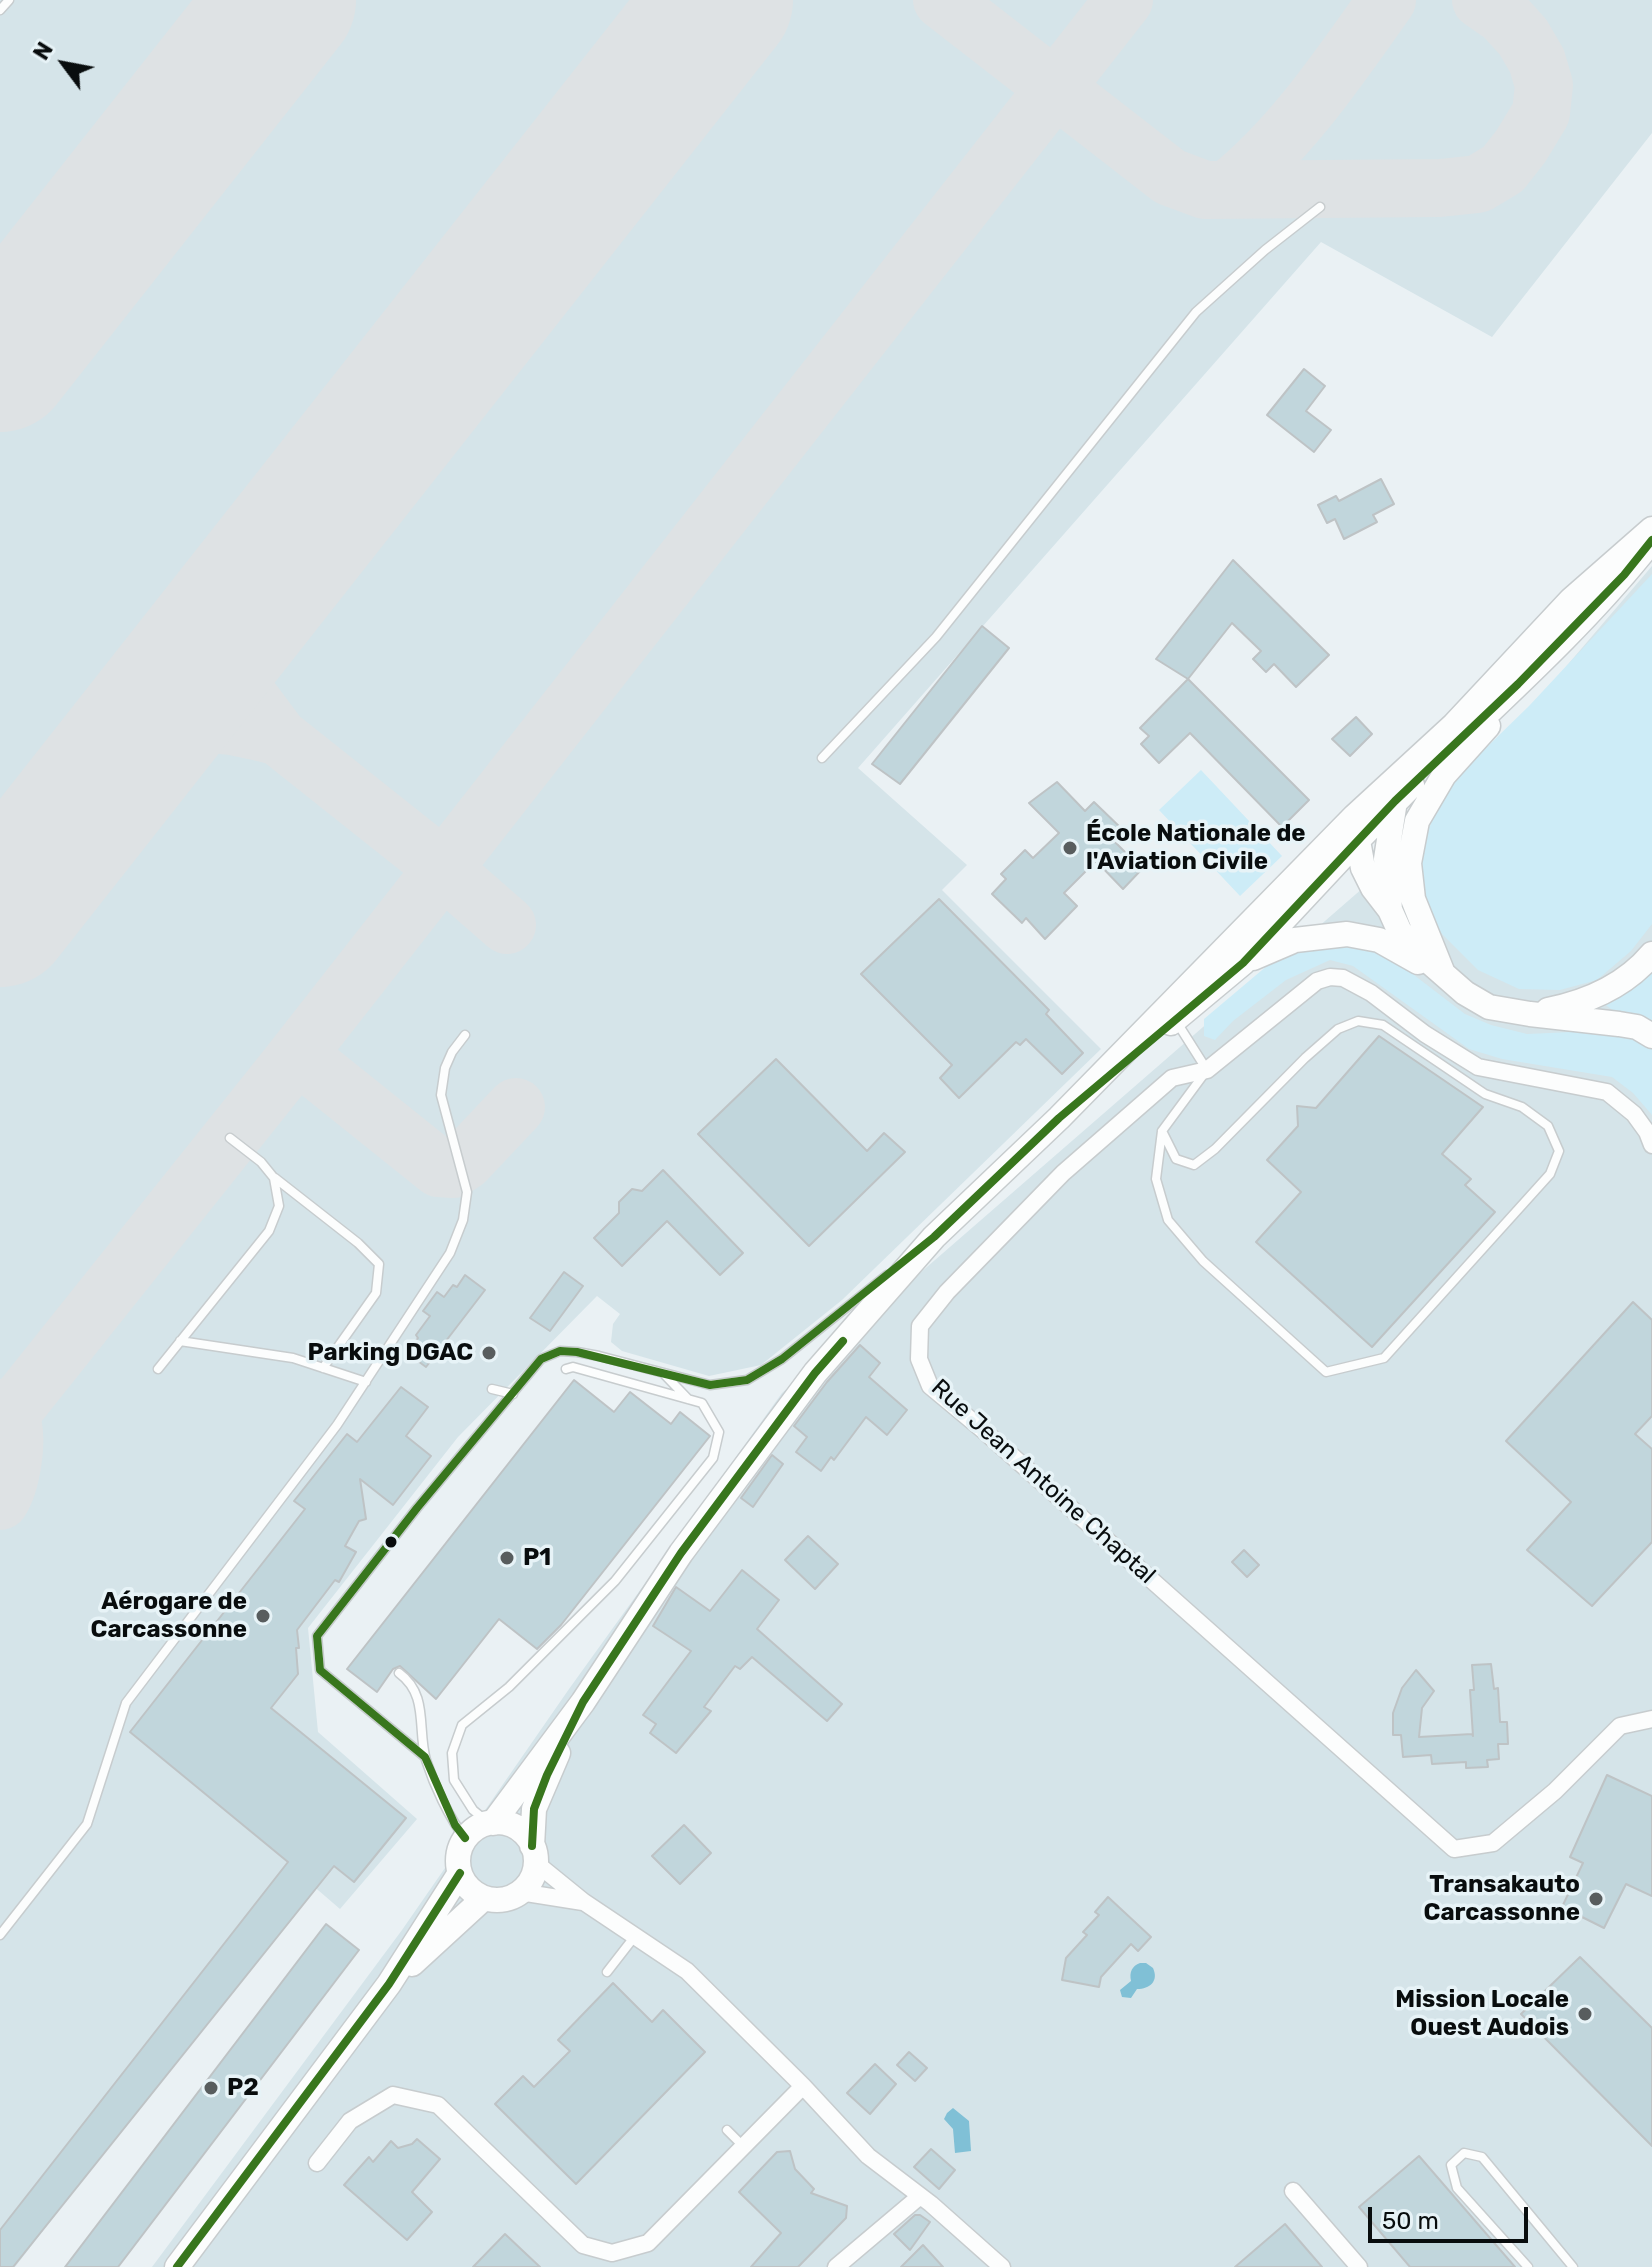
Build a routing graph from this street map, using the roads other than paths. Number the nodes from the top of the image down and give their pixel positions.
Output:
1 (9, 0) edge
2 (0, 10) edge
3 (1320, 207) dead end
4 (1652, 506) edge
5 (1652, 529) edge
6 (1652, 540) edge
7 (1571, 600) junction
8 (1518, 684) junction
9 (1454, 725) junction
10 (822, 758) dead end
11 (1395, 801) junction
12 (1355, 816) junction
13 (1357, 841) junction
14 (1390, 910) junction
15 (1652, 954) edge
16 (1243, 963) junction
17 (1444, 977) junction
18 (1530, 1014) junction
19 (1175, 1020) junction
20 (465, 1035) dead end
21 (1652, 1036) edge
22 (1207, 1070) junction
23 (1059, 1118) junction
24 (1162, 1131) junction
25 (230, 1138) dead end
26 (1652, 1145) edge
27 (274, 1178) junction
28 (934, 1237) junction
29 (180, 1341) junction
30 (534, 1351) dead end
31 (541, 1359) junction
32 (323, 1368) junction
33 (158, 1369) dead end
34 (566, 1369) dead end
35 (664, 1373) junction
36 (692, 1381) junction
37 (366, 1382) junction
38 (676, 1386) junction
39 (492, 1389) dead end
40 (658, 1391) junction
41 (513, 1394) junction
42 (689, 1400) junction
43 (399, 1673) dead end
44 (583, 1702) junction
45 (1652, 1719) edge
46 (425, 1757) junction
47 (491, 1823) junction
48 (465, 1838) junction
49 (534, 1854) junction
50 (460, 1873) junction
51 (520, 1892) junction
52 (484, 1898) junction
53 (584, 1902) junction
54 (0, 1935) edge
55 (635, 1935) junction
56 (607, 1972) dead end
57 (389, 1984) junction
58 (803, 2086) junction
59 (727, 2130) dead end
60 (743, 2146) junction
61 (317, 2163) dead end
62 (1293, 2191) dead end
63 (919, 2197) junction
64 (177, 2267) edge
65 (836, 2267) edge
66 (1002, 2267) edge
67 (1359, 2267) edge
68 (1528, 2267) edge
69 (1573, 2267) edge

1 - 2 lane
3 - 10 lane
4 - 7 main road
5 - 7 main road
6 - 8 main road
7 - 9 main road
8 - 11 main road
8 - 17 main road
9 - 11 main road
9 - 12 main road
11 - 13 main road
11 - 14 main road
12 - 13 main road
12 - 23 main road
13 - 14 main road
13 - 16 main road
14 - 17 main road
15 - 18 main road
16 - 17 main road
16 - 19 main road
17 - 18 main road
18 - 21 main road
19 - 22 lane
19 - 23 main road
20 - 37 lane
22 - 24 lane
22 - 26 street, Rue Jean Antoine Chaptal
22 - 45 street, Rue Jean Antoine Chaptal
23 - 28 main road
24 - 24 lane
25 - 27 lane
27 - 29 lane
27 - 32 lane
28 - 36 lane
28 - 44 main road
29 - 32 lane
29 - 33 lane
30 - 31 lane
31 - 35 lane
31 - 41 lane
32 - 37 lane
34 - 40 lane
35 - 36 lane
35 - 38 lane
36 - 38 lane
37 - 54 lane
38 - 40 lane
38 - 42 lane
39 - 41 lane
40 - 42 lane
41 - 46 lane
42 - 47 lane
43 - 46 lane
44 - 47 main road
44 - 49 main road
46 - 48 lane
47 - 48 main road
47 - 49 main road
48 - 50 main road
49 - 51 main road
49 - 53 street
50 - 52 main road
50 - 57 main road
51 - 52 main road
51 - 53 street
52 - 57 main road
53 - 55 street
55 - 56 lane
55 - 58 street
57 - 64 main road
58 - 60 street
58 - 63 street
59 - 60 lane
60 - 61 street
62 - 67 street
63 - 65 street
63 - 66 street
68 - 69 lane

